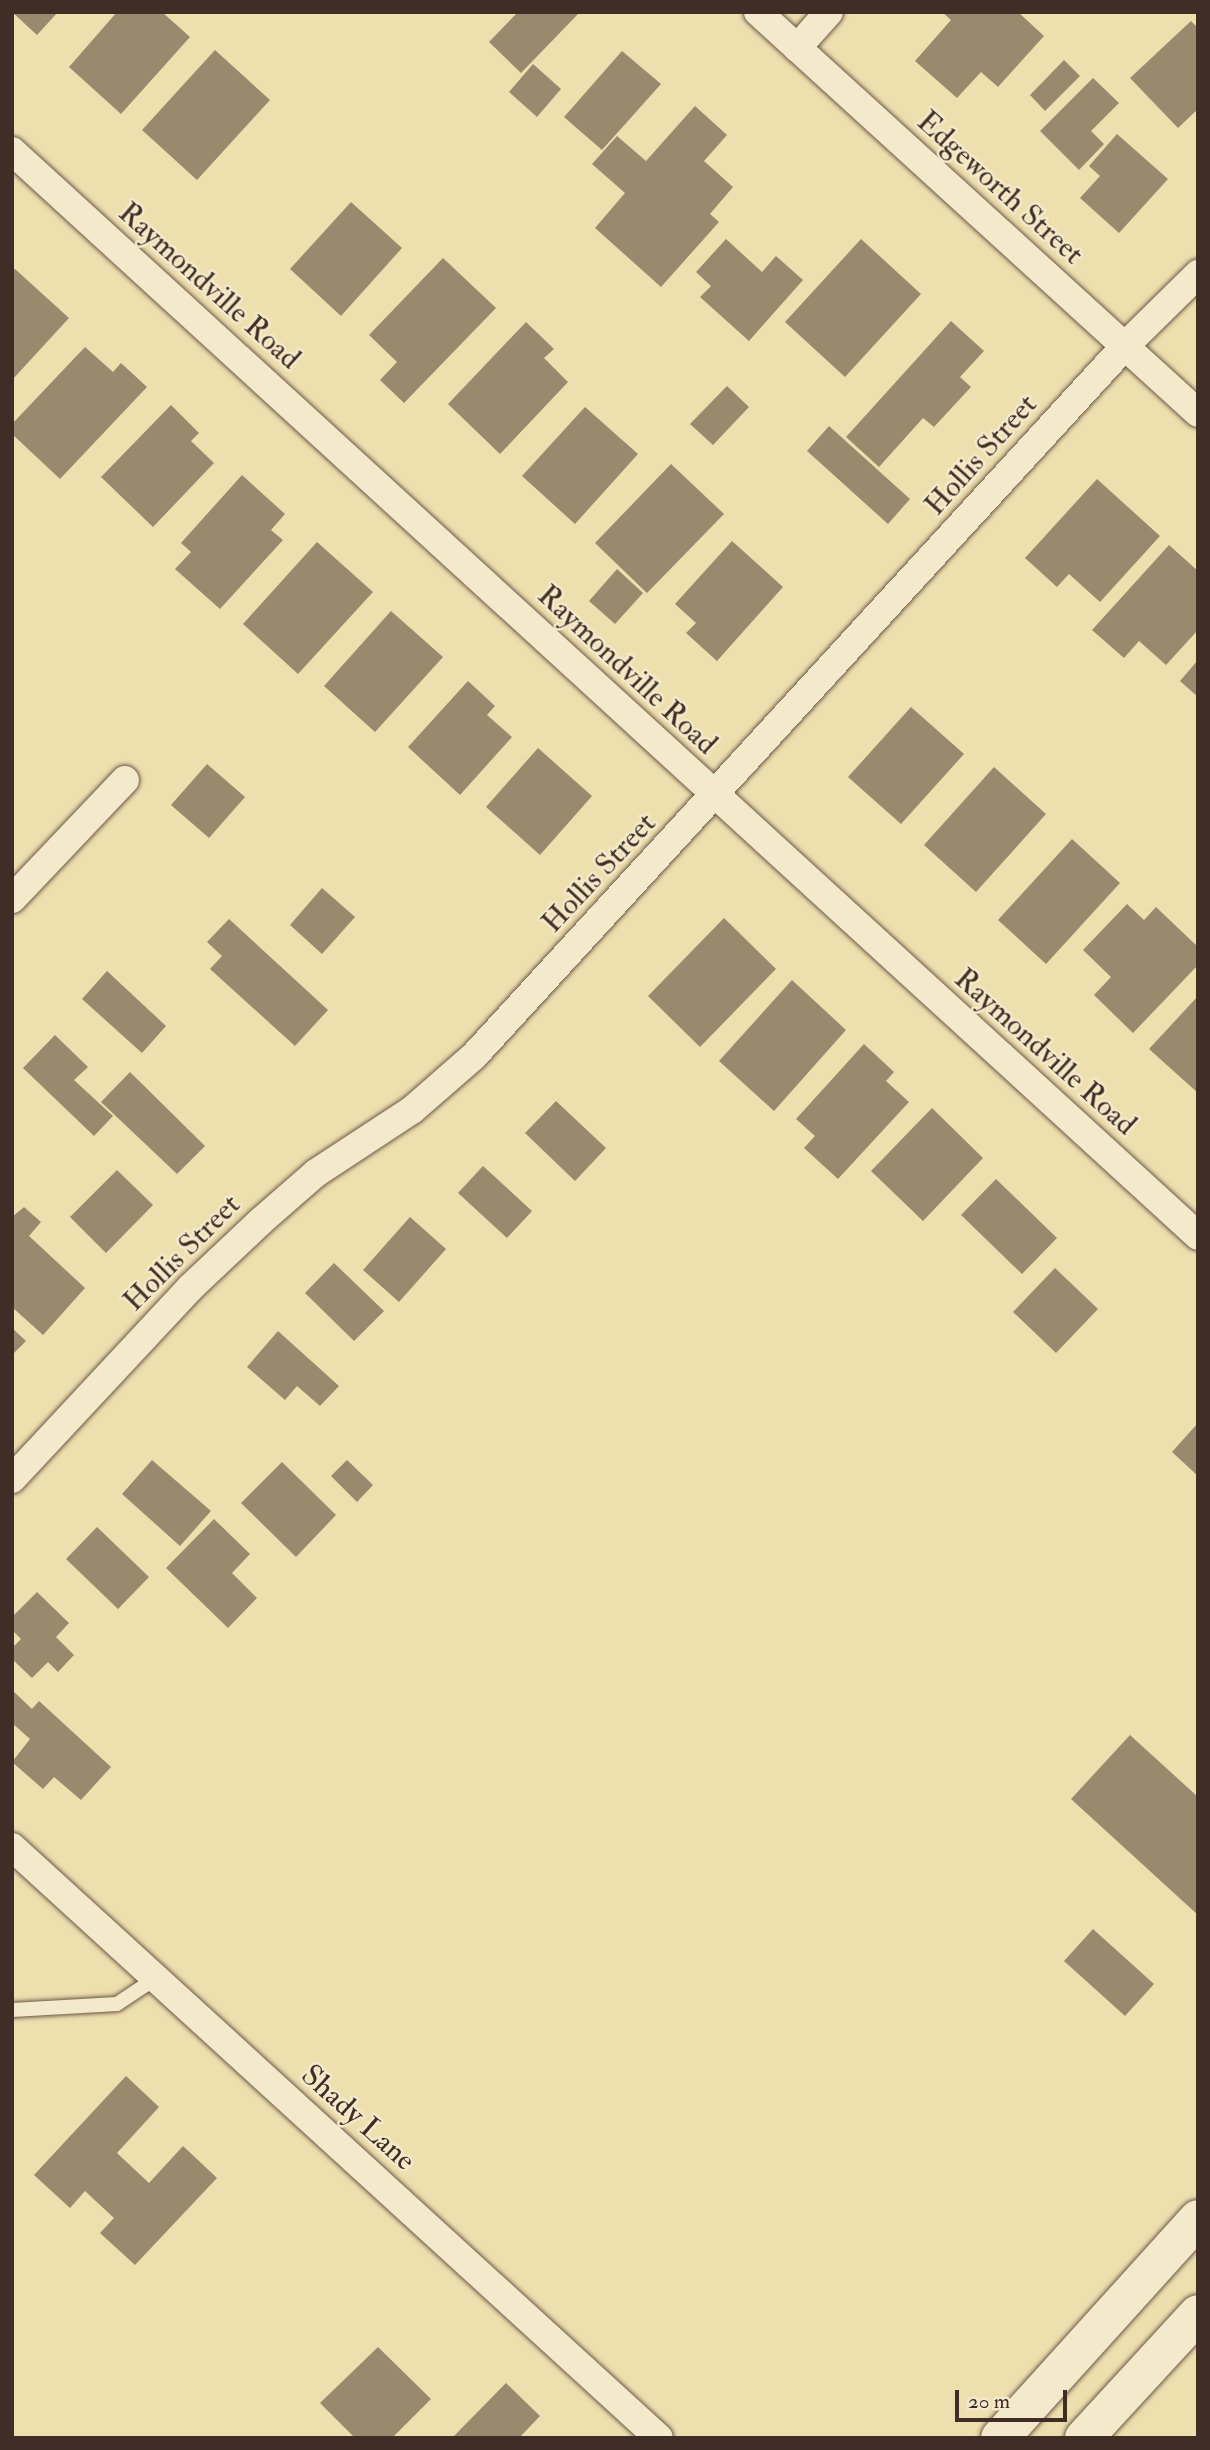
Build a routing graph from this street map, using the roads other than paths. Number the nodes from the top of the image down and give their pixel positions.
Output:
1 (758, 12) edge
2 (830, 12) edge
3 (797, 48) junction
4 (12, 151) edge
5 (1198, 274) edge
6 (1125, 346) junction
7 (1198, 413) edge
8 (125, 780) dead end
9 (715, 797) junction
10 (12, 899) edge
11 (1198, 1236) edge
12 (12, 1479) edge
13 (12, 1847) edge
14 (156, 1978) junction
15 (12, 2010) edge
16 (1198, 2219) edge
17 (1198, 2314) edge
18 (659, 2438) edge
19 (1000, 2438) edge
20 (1084, 2438) edge

1 - 3 street, Edgeworth Street
2 - 3 street
3 - 6 street, Edgeworth Street
4 - 9 street, Raymondville Road
5 - 6 street, Hollis Street
6 - 7 street, Edgeworth Street
6 - 9 street, Hollis Street
8 - 10 street
9 - 11 street, Raymondville Road
9 - 12 street, Hollis Street
13 - 14 street, Shady Lane
14 - 15 lane
14 - 18 street, Shady Lane
16 - 19 main road
17 - 20 main road

